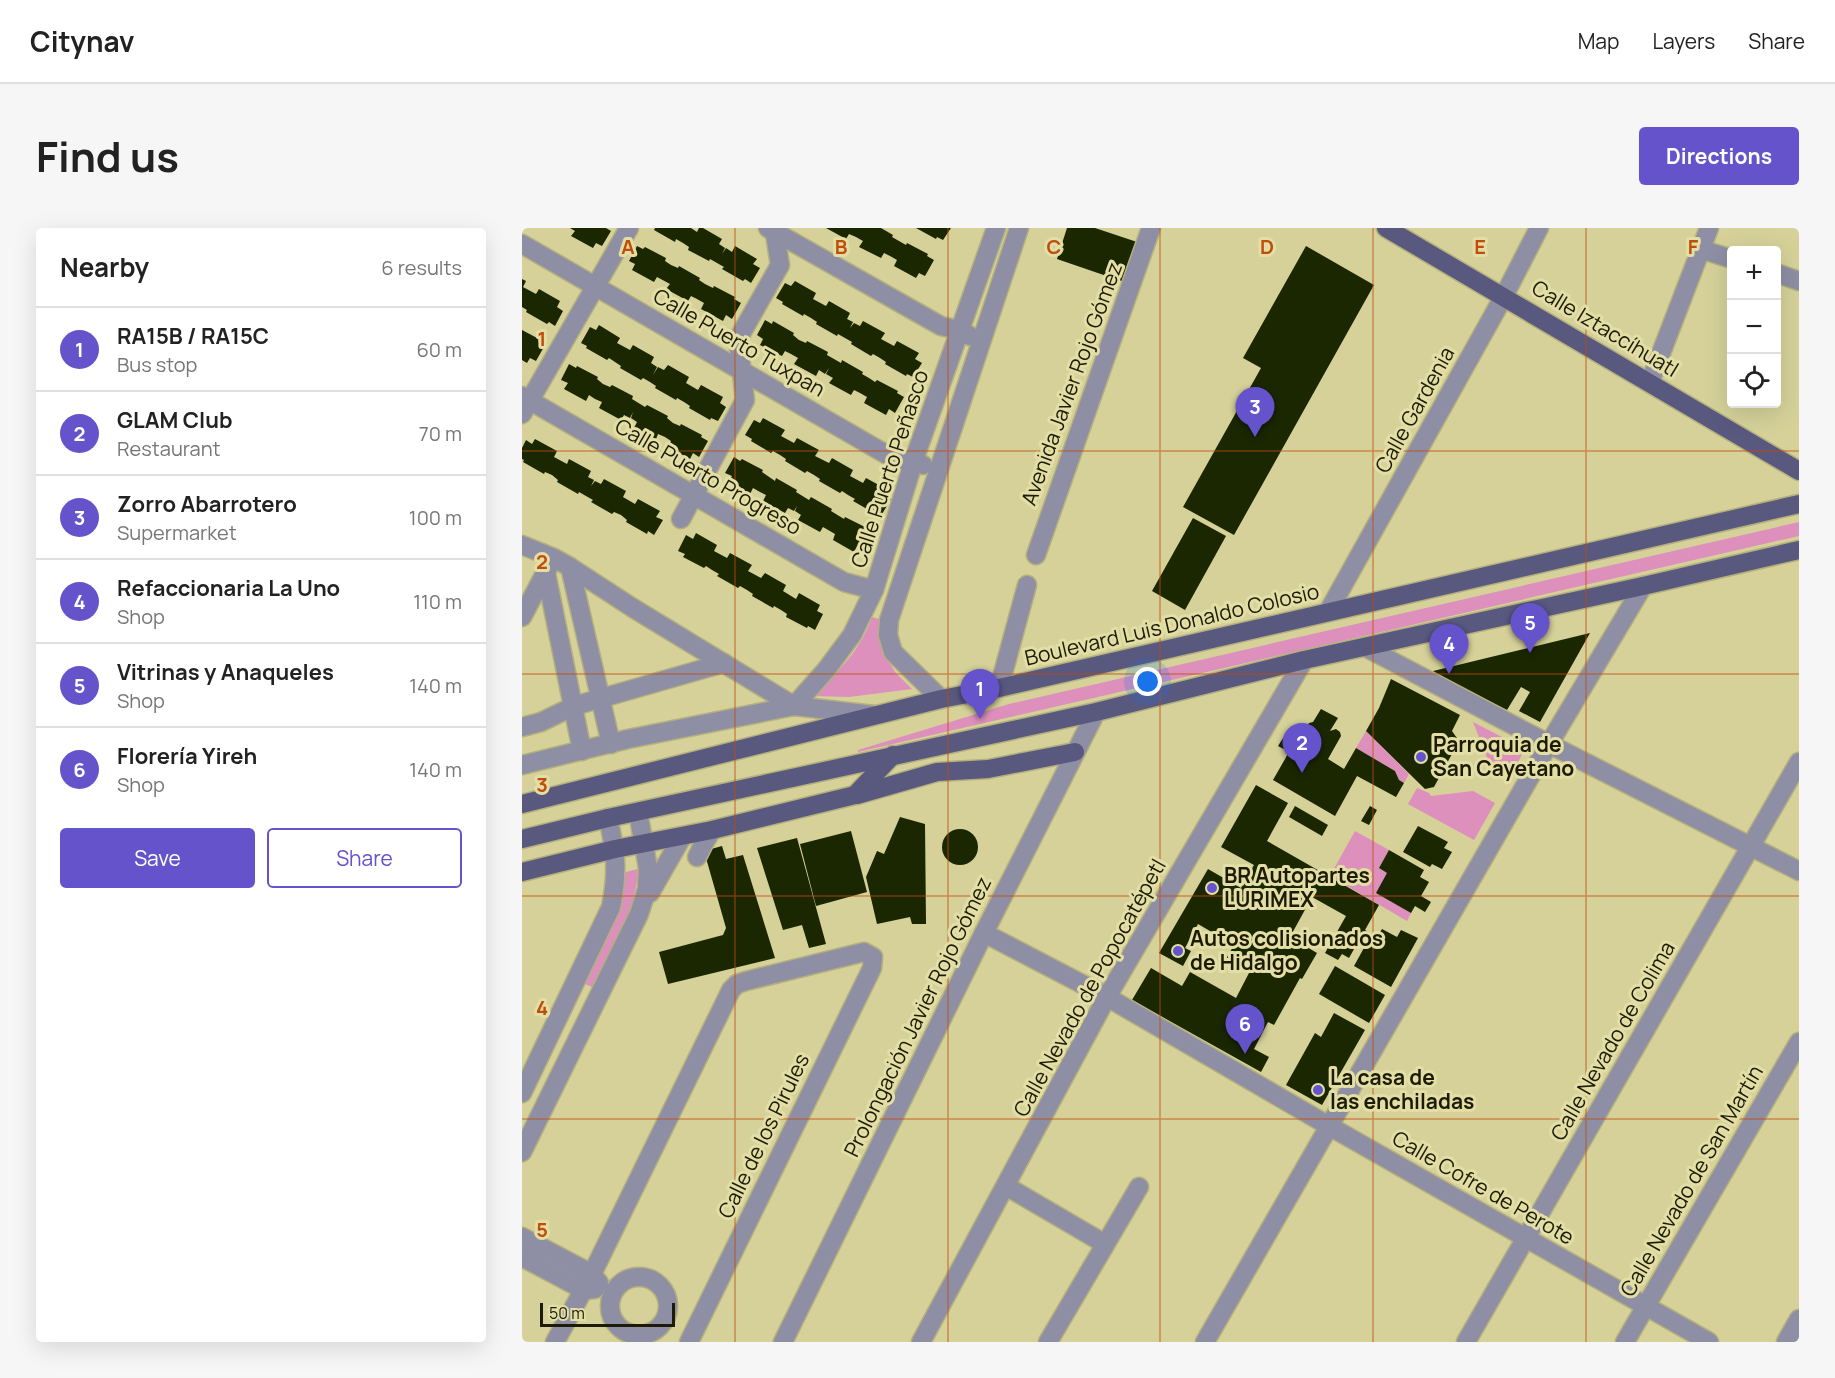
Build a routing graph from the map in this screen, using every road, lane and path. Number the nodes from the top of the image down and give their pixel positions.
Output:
1 (629, 228) edge
2 (996, 228) edge
3 (1019, 228) edge
4 (1151, 228) edge
5 (1386, 228) edge
6 (1539, 228) edge
7 (1709, 228) edge
8 (772, 229) edge
9 (522, 244) edge
10 (1700, 249) junction
11 (1727, 258) edge
12 (1781, 275) edge
13 (1799, 281) edge
14 (595, 286) junction
15 (1504, 296) junction
16 (959, 330) junction
17 (980, 342) junction
18 (742, 371) junction
19 (1650, 382) junction
20 (525, 403) edge
21 (914, 460) junction
22 (1799, 471) edge
23 (937, 472) junction
24 (694, 495) junction
25 (1799, 504) edge
26 (681, 519) dead end
27 (522, 545) edge
28 (1799, 550) edge
29 (1035, 555) dead end
30 (550, 565) junction
31 (570, 567) junction
32 (1027, 585) dead end
33 (1643, 586) junction
34 (874, 590) junction
35 (1329, 612) junction
36 (522, 617) edge
37 (1365, 647) junction
38 (1304, 660) junction
39 (724, 663) junction
40 (999, 688) junction
41 (601, 699) junction
42 (941, 699) junction
43 (574, 706) junction
44 (794, 706) junction
45 (1096, 712) junction
46 (875, 716) junction
47 (522, 727) edge
48 (611, 744) junction
49 (1549, 744) junction
50 (582, 750) junction
51 (1075, 752) junction
52 (893, 755) junction
53 (1799, 762) edge
54 (522, 765) edge
55 (855, 795) junction
56 (522, 804) edge
57 (638, 812) junction
58 (608, 818) junction
59 (522, 839) edge
60 (650, 843) junction
61 (1751, 847) junction
62 (615, 849) junction
63 (683, 852) junction
64 (1799, 871) edge
65 (522, 872) edge
66 (639, 914) junction
67 (984, 933) junction
68 (1107, 997) junction
69 (1799, 1042) edge
70 (522, 1093) edge
71 (1329, 1126) junction
72 (522, 1152) edge
73 (1006, 1186) junction
74 (1139, 1187) dead end
75 (522, 1237) edge
76 (1526, 1237) junction
77 (1105, 1244) junction
78 (522, 1257) edge
79 (598, 1286) junction
80 (1646, 1306) junction
81 (1799, 1319) edge
82 (664, 1320) junction
83 (691, 1338) edge
84 (925, 1340) edge
85 (555, 1342) edge
86 (783, 1342) edge
87 (1048, 1342) edge
88 (1205, 1342) edge
89 (1466, 1342) edge
90 (1625, 1342) edge
91 (1709, 1342) edge
92 (1786, 1342) edge

1 - 14 street
2 - 16 street, Calle Puerto Peñasco
3 - 17 street
4 - 29 street, Avenida Javier Rojo Gómez
5 - 15 main road, Calle Iztaccíhuatl
6 - 15 street, Calle Gardenia
7 - 10 street
8 - 16 street
8 - 18 street
9 - 14 street, Calle Puerto Tuxpan
10 - 11 street
10 - 19 street
12 - 13 street
14 - 18 street, Calle Puerto Tuxpan
14 - 20 street
15 - 19 main road, Calle Iztaccíhuatl
15 - 35 street, Calle Gardenia
16 - 17 street
16 - 21 street, Calle Puerto Peñasco
17 - 23 street
18 - 21 street, Calle Puerto Tuxpan
18 - 24 street
19 - 22 main road, Calle Iztaccíhuatl
20 - 24 street, Calle Puerto Progreso
21 - 23 street, Calle Puerto Tuxpan
21 - 34 street, Calle Puerto Peñasco
23 - 42 street
24 - 26 street
24 - 34 street, Calle Puerto Progreso
25 - 35 main road, Boulevard Luis Donaldo Colosio
27 - 30 street
28 - 33 main road
30 - 31 street
30 - 36 street
30 - 43 street
31 - 39 street
31 - 41 street
32 - 40 street
33 - 37 main road
33 - 49 street
34 - 44 street, Calle Puerto Peñasco
35 - 40 main road, Boulevard Luis Donaldo Colosio
37 - 38 main road
37 - 49 street
38 - 45 main road
38 - 68 street, Calle Nevado de Popocatépetl
39 - 41 street
39 - 44 street
40 - 42 main road, Boulevard Luis Donaldo Colosio
41 - 43 street
41 - 48 street
42 - 46 main road, Boulevard Luis Donaldo Colosio
43 - 47 street
43 - 50 street
44 - 46 street
44 - 48 street
45 - 51 street, Prolongación Javier Rojo Gómez
45 - 52 main road
46 - 56 main road, Boulevard Luis Donaldo Colosio
48 - 50 street
49 - 61 street
49 - 71 street
50 - 54 street
51 - 55 main road
51 - 67 street, Prolongación Javier Rojo Gómez
52 - 55 main road
52 - 57 main road
53 - 61 street, Calle Nevado de Colima
55 - 63 main road
57 - 58 main road
57 - 60 street
58 - 59 main road
58 - 62 street
60 - 62 main road
60 - 63 main road
60 - 66 street
61 - 64 street
61 - 76 street, Calle Nevado de Colima
62 - 65 main road
62 - 70 street
63 - 66 street
66 - 72 street
67 - 68 street, Calle Cofre de Perote
67 - 86 street, Prolongación Javier Rojo Gómez
68 - 71 street, Calle Cofre de Perote
68 - 73 street, Calle Nevado de Popocatépetl
69 - 80 street, Calle Nevado de San Martín
71 - 76 street, Calle Cofre de Perote
71 - 88 street
73 - 77 street
73 - 84 street, Calle Nevado de Popocatépetl
74 - 77 street
75 - 79 street
76 - 80 street, Calle Cofre de Perote
76 - 89 street, Calle Nevado de Colima
77 - 87 street
78 - 79 street
79 - 82 street
79 - 82 street
79 - 83 street, Calle de los Pirules
79 - 85 street
80 - 90 street, Calle Nevado de San Martín
80 - 91 street, Calle Cofre de Perote
81 - 92 street
82 - 83 street, Calle de los Pirules

